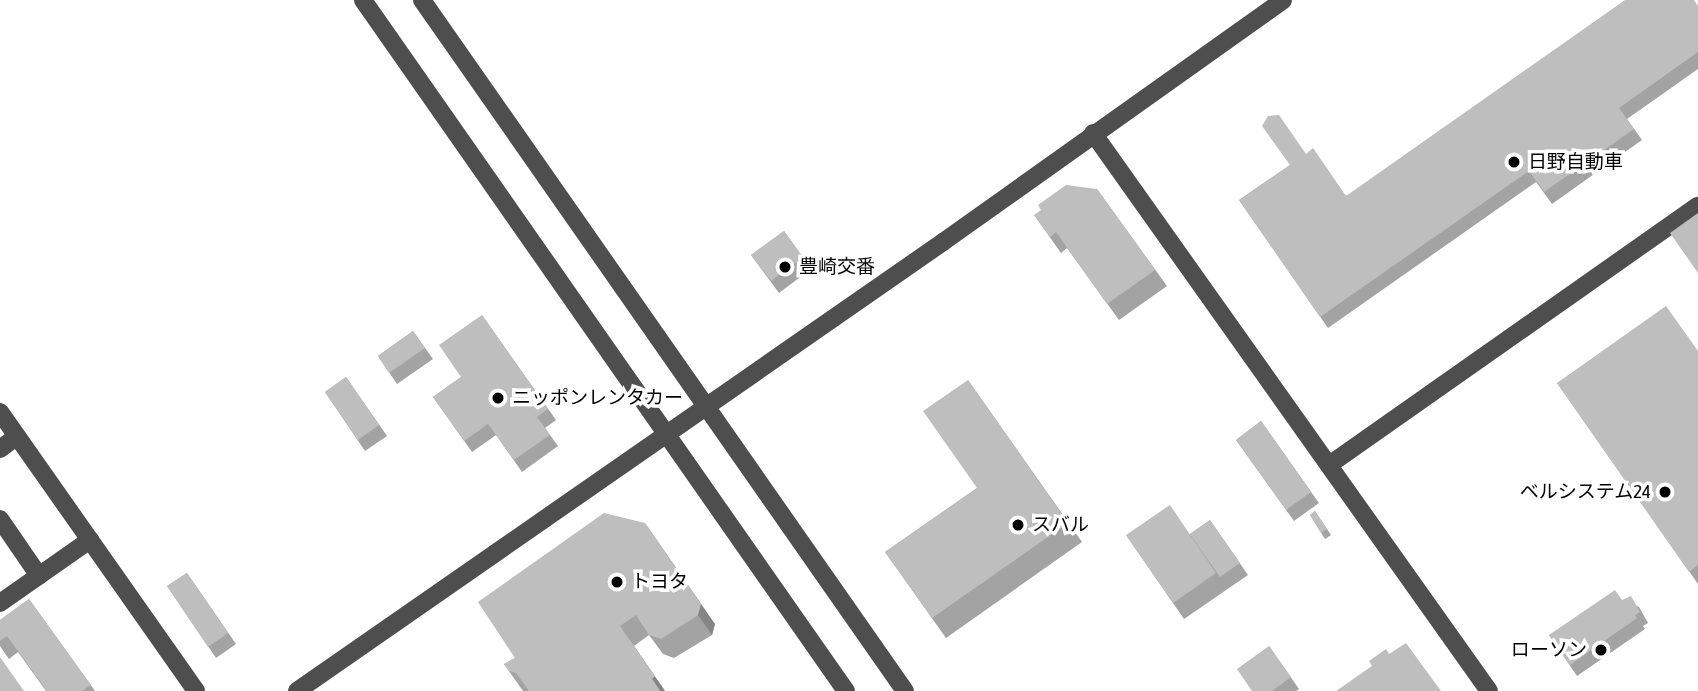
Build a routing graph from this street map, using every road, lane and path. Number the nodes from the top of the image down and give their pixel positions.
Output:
1 (363, 0) edge
2 (422, 0) edge
3 (1283, 0) edge
4 (1093, 134) junction
5 (1698, 206) edge
6 (706, 405) junction
7 (0, 412) edge
8 (666, 434) junction
9 (17, 436) junction
10 (0, 449) edge
11 (1329, 465) junction
12 (0, 519) edge
13 (90, 540) junction
14 (39, 576) junction
15 (0, 603) edge
16 (196, 691) edge
17 (298, 691) edge
18 (846, 691) edge
19 (905, 691) edge
20 (1489, 691) edge

1 - 8 street
2 - 6 street
3 - 4 street
4 - 6 street
4 - 11 street
5 - 11 street
6 - 8 street
6 - 19 street
7 - 9 street
8 - 17 street
8 - 18 street
9 - 10 street
9 - 13 street
11 - 20 street
12 - 14 street
13 - 14 street
13 - 16 street
14 - 15 street

